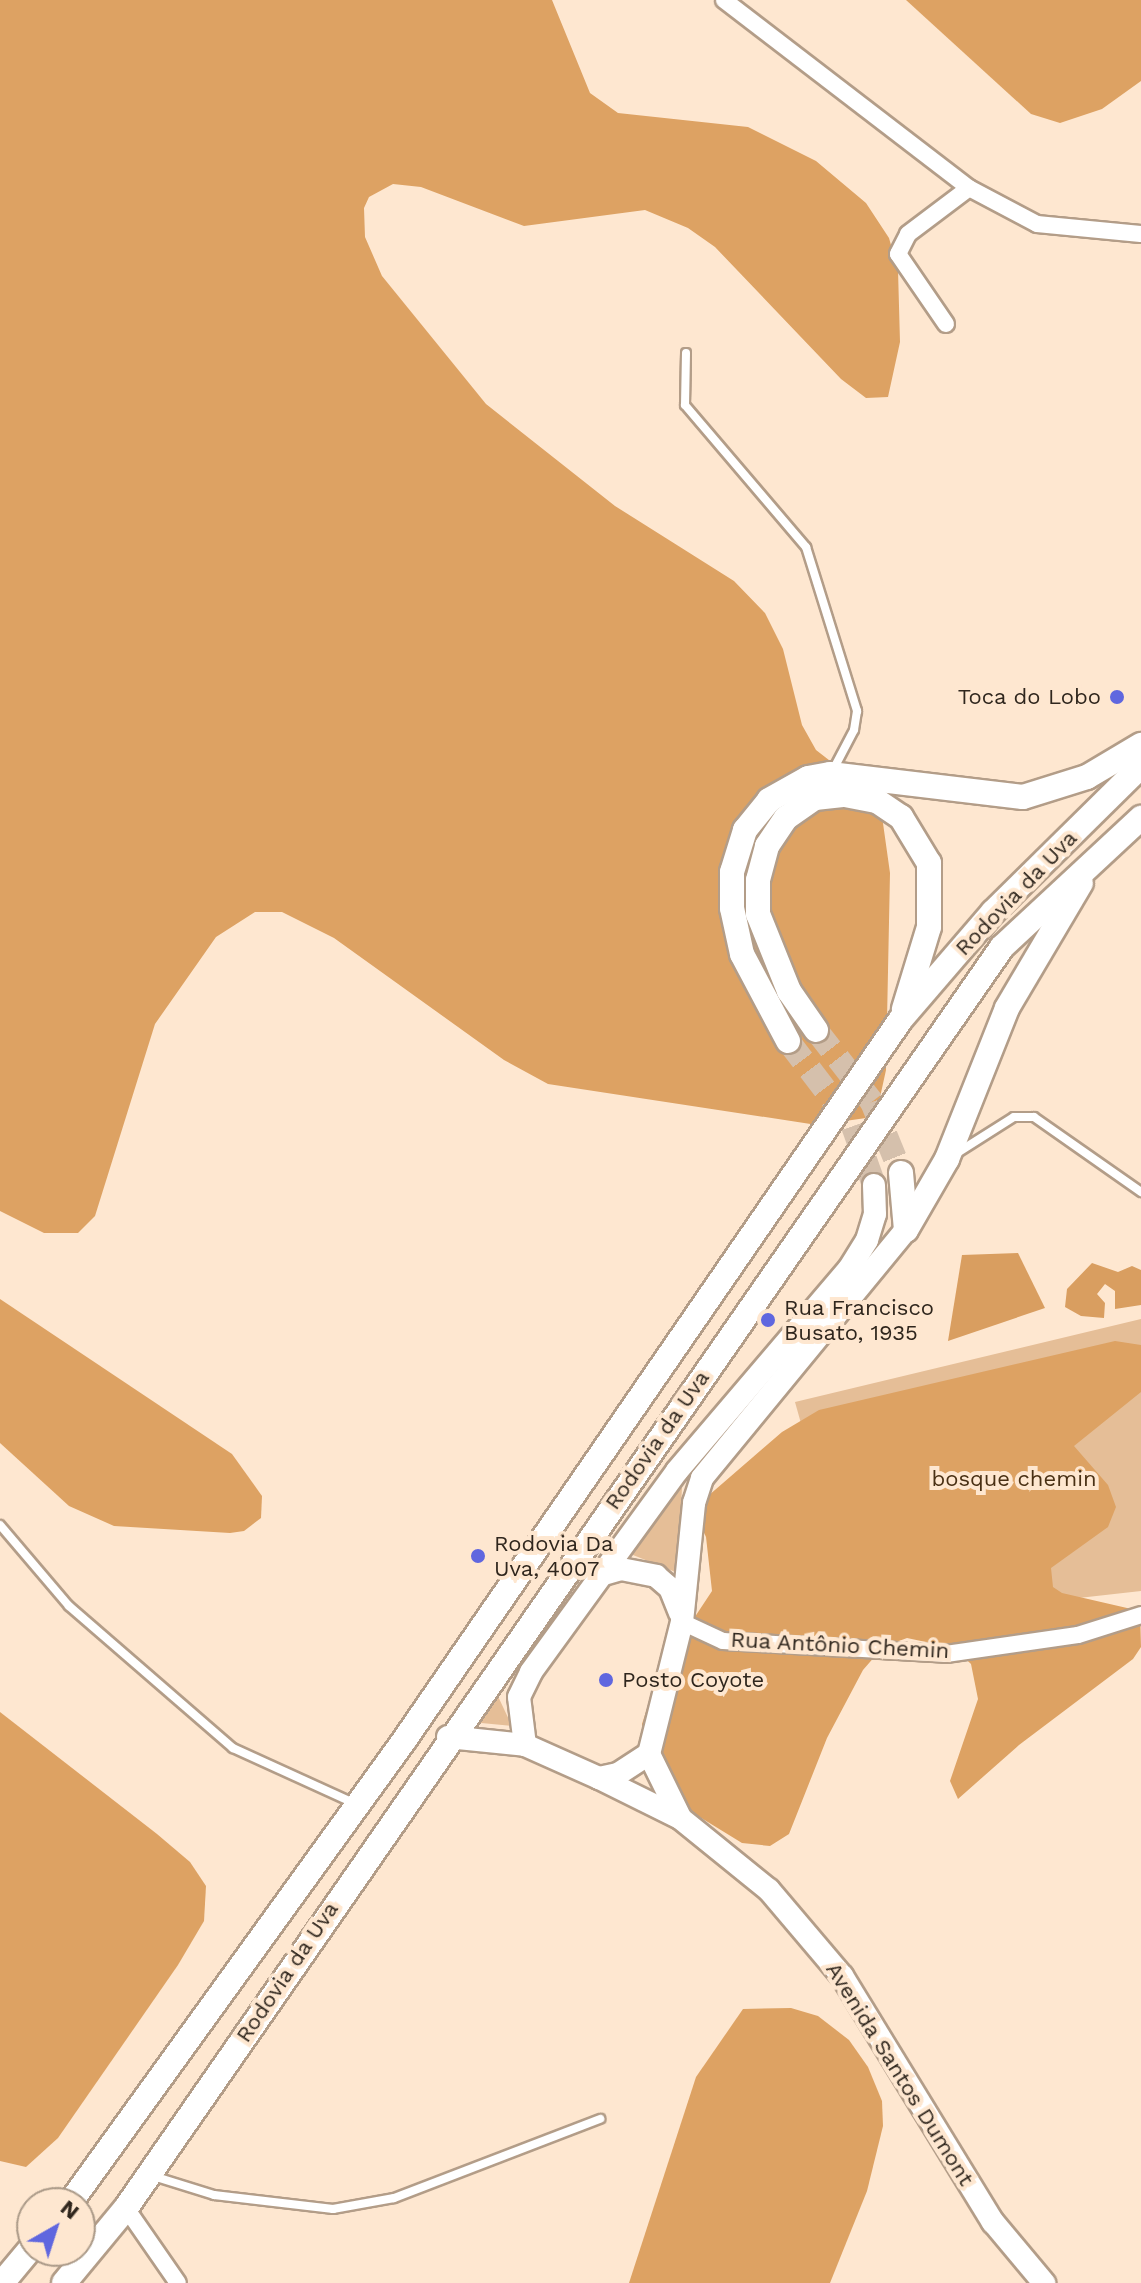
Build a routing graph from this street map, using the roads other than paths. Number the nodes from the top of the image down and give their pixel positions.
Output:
1 (724, 0) edge
2 (969, 188) junction
3 (1141, 234) edge
4 (946, 324) dead end
5 (686, 353) dead end
6 (1141, 745) edge
7 (1141, 766) edge
8 (830, 774) junction
9 (1141, 818) edge
10 (1090, 867) junction
11 (901, 1019) junction
12 (816, 1030) tunnel mouth
13 (788, 1041) tunnel mouth
14 (947, 1159) junction
15 (901, 1173) tunnel mouth
16 (874, 1185) tunnel mouth
17 (1141, 1192) edge
18 (906, 1230) junction
19 (0, 1525) edge
20 (604, 1574) junction
21 (1141, 1615) edge
22 (682, 1622) junction
23 (448, 1737) junction
24 (525, 1745) junction
25 (649, 1754) junction
26 (599, 1778) junction
27 (357, 1805) junction
28 (680, 1818) junction
29 (600, 2119) dead end
30 (148, 2175) junction
31 (82, 2187) edge
32 (126, 2208) junction
33 (16, 2266) edge
34 (2, 2283) edge
35 (64, 2283) edge
36 (178, 2283) edge
37 (1044, 2283) edge

1 - 2 street
2 - 3 street
2 - 4 street
5 - 8 lane
6 - 8 main road
7 - 11 main road, Rodovia da Uva
8 - 13 main road
9 - 10 main road, Rodovia da Uva
10 - 14 main road
10 - 23 main road, Rodovia da Uva
11 - 12 main road
11 - 27 main road, Rodovia da Uva
14 - 17 lane
14 - 18 main road
15 - 18 main road
16 - 20 street
18 - 22 street
19 - 27 lane
20 - 22 street
20 - 24 street
21 - 22 street, Rua Antônio Chemin
22 - 25 street
23 - 24 street, Avenida Santos Dumont
23 - 30 main road, Rodovia da Uva
24 - 26 street, Avenida Santos Dumont
25 - 26 street
25 - 28 street
26 - 28 street, Avenida Santos Dumont
27 - 31 main road, Rodovia da Uva
28 - 37 street, Avenida Santos Dumont
29 - 30 lane
30 - 32 main road, Rodovia da Uva
32 - 35 main road, Rodovia da Uva
32 - 36 street
33 - 34 main road

